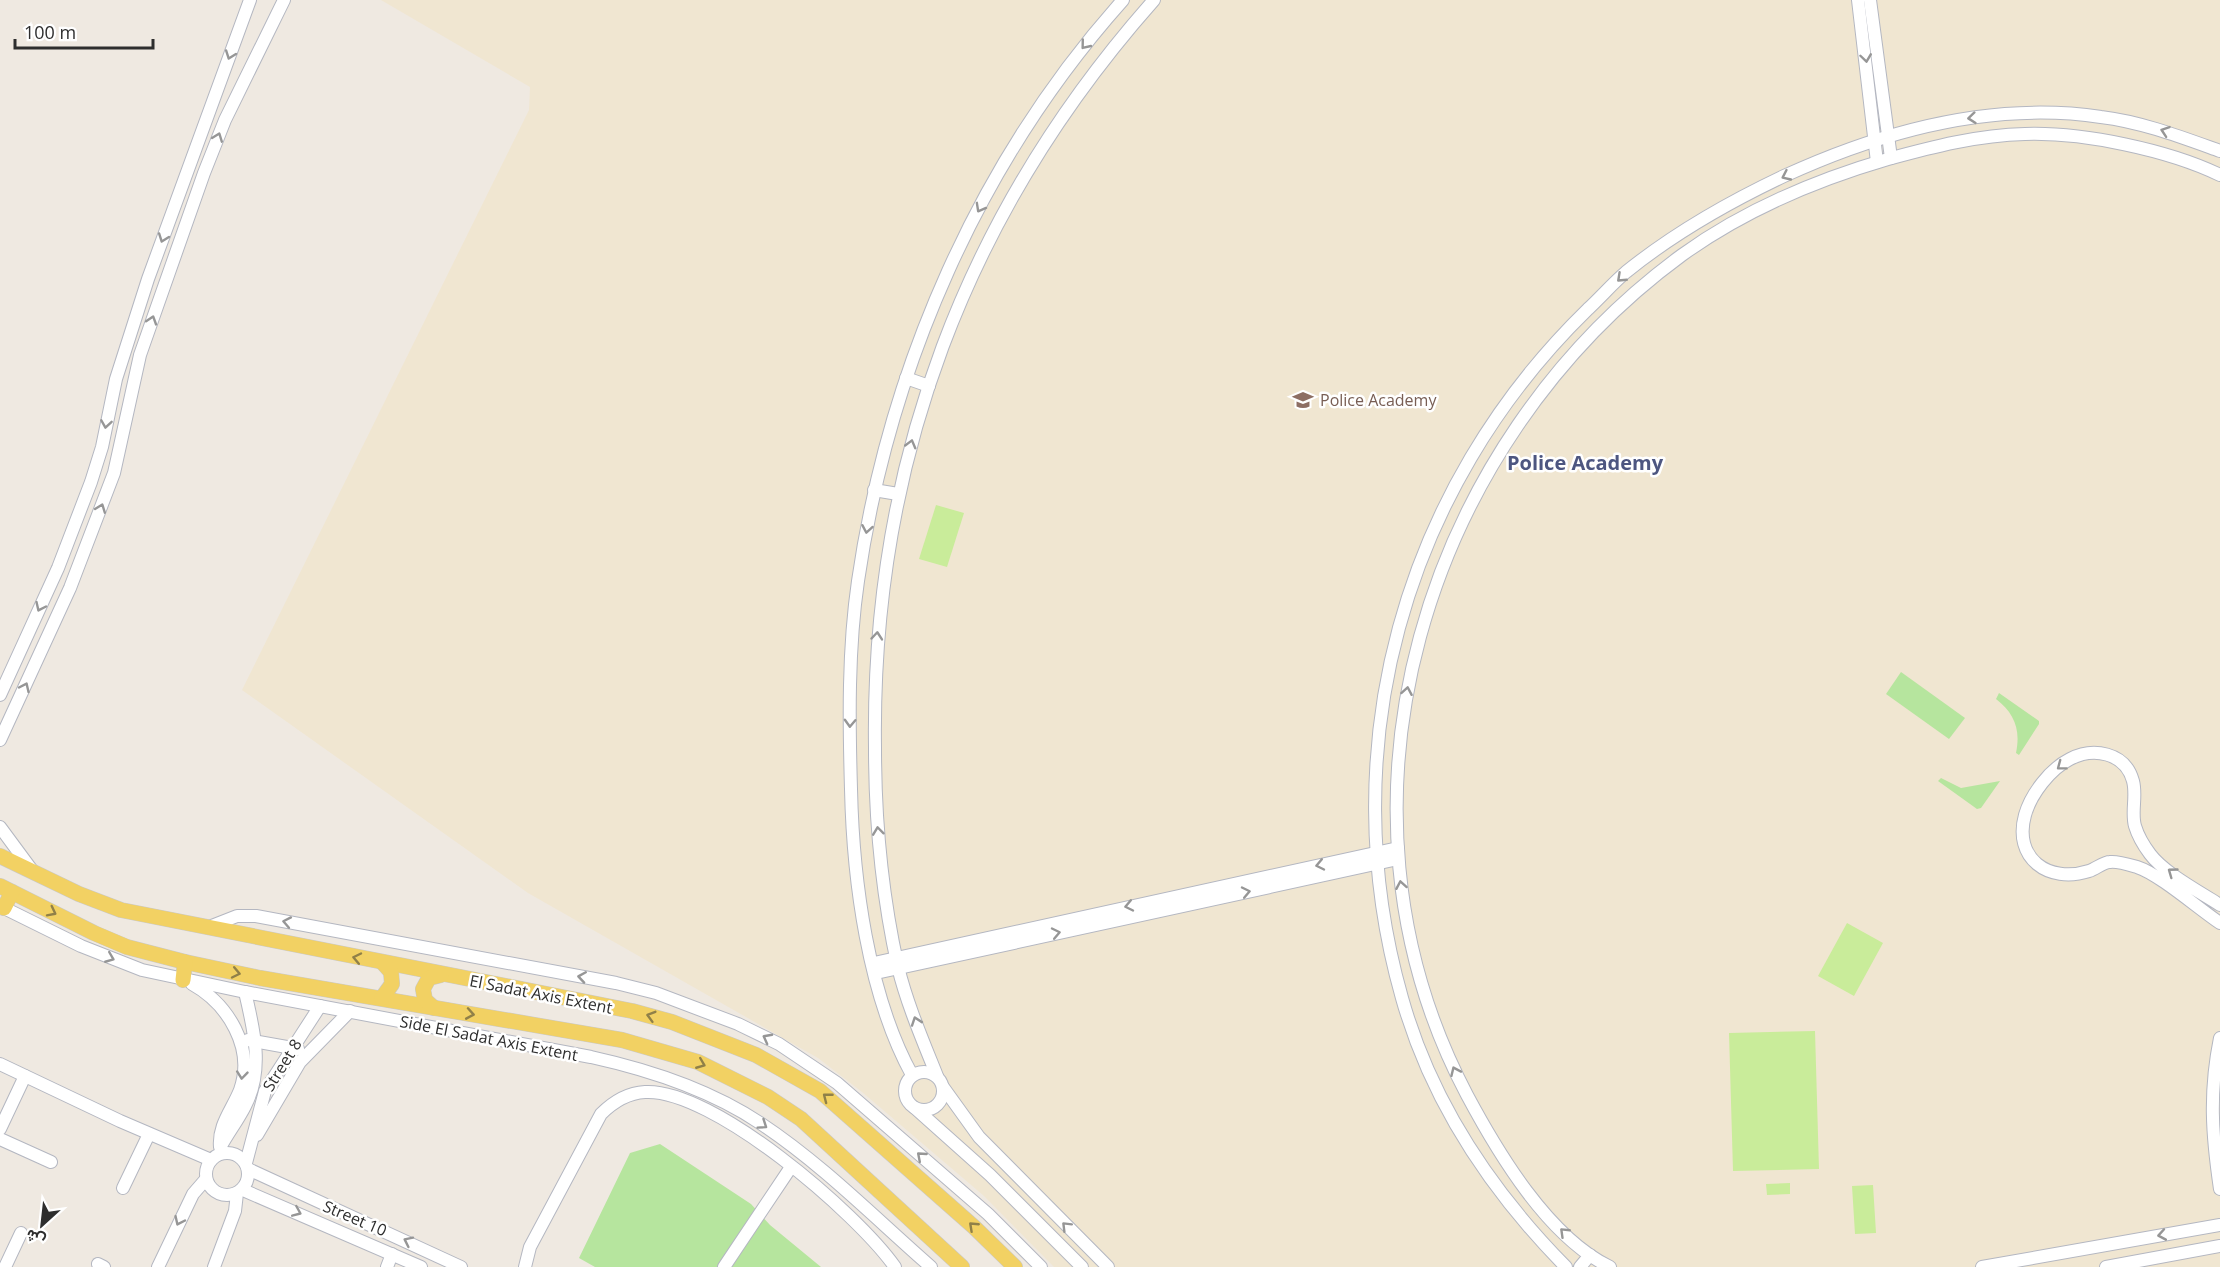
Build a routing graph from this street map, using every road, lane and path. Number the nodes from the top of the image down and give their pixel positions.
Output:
1 (250, 0) edge
2 (284, 0) edge
3 (1123, 0) edge
4 (1154, 0) edge
5 (1858, 0) edge
6 (1870, 0) edge
7 (1888, 138) junction
8 (1876, 142) junction
9 (2220, 151) edge
10 (1891, 158) junction
11 (1877, 162) junction
12 (2220, 175) edge
13 (906, 378) junction
14 (929, 386) junction
15 (874, 490) junction
16 (898, 494) junction
17 (1392, 649) junction
18 (1415, 652) junction
19 (0, 694) edge
20 (0, 740) edge
21 (0, 827) edge
22 (1398, 854) junction
23 (0, 856) edge
24 (1378, 858) junction
25 (35, 873) junction
26 (6, 889) edge
27 (2220, 905) edge
28 (2, 907) edge
29 (2220, 923) edge
30 (209, 927) junction
31 (185, 962) junction
32 (897, 962) junction
33 (383, 963) junction
34 (875, 968) junction
35 (441, 975) junction
36 (183, 980) junction
37 (245, 992) junction
38 (382, 998) junction
39 (320, 1006) junction
40 (434, 1008) junction
41 (350, 1011) junction
42 (2220, 1038) edge
43 (241, 1039) junction
44 (256, 1040) junction
45 (293, 1047) junction
46 (307, 1053) junction
47 (0, 1064) edge
48 (912, 1075) junction
49 (25, 1076) junction
50 (940, 1082) junction
51 (915, 1108) junction
52 (0, 1128) edge
53 (149, 1134) junction
54 (0, 1139) edge
55 (254, 1141) junction
56 (216, 1154) junction
57 (51, 1162) dead end
58 (247, 1166) junction
59 (791, 1167) junction
60 (206, 1179) junction
61 (123, 1188) dead end
62 (2220, 1189) edge
63 (240, 1191) junction
64 (2220, 1225) edge
65 (21, 1233) dead end
66 (2220, 1246) edge
67 (392, 1254) junction
68 (1590, 1255) junction
69 (950, 1256) junction
70 (1603, 1266) edge
71 (5, 1267) edge
72 (158, 1267) edge
73 (214, 1267) edge
74 (387, 1267) edge
75 (421, 1267) edge
76 (461, 1267) edge
77 (525, 1267) edge
78 (724, 1267) edge
79 (895, 1267) edge
80 (931, 1267) edge
81 (939, 1267) edge
82 (962, 1267) edge
83 (1015, 1267) edge
84 (1041, 1267) edge
85 (1082, 1267) edge
86 (1108, 1267) edge
87 (1566, 1267) edge
88 (1580, 1267) edge
89 (1982, 1267) edge
90 (2106, 1267) edge

1 -> 19 street
20 -> 2 street
3 -> 13 street
4 - 14 street
5 -> 8 street
6 - 7 street
7 - 8 street
9 -> 7 street
7 - 10 street
8 - 11 street
8 -> 17 street
10 - 11 street
10 - 12 street
11 - 18 street
13 - 14 street
13 - 15 street
16 -> 14 street
15 - 16 street
15 -> 34 street
32 -> 16 street
17 - 18 street
17 - 24 street
22 -> 18 street
21 - 25 street
22 - 24 street
68 -> 22 street
23 - 25 main road, El Sadat Axis Extent
24 - 32 street
24 - 87 street
25 - 30 main road, El Sadat Axis Extent
26 - 28 main road
26 -> 31 main road, El Sadat Axis Extent
27 -> 29 street
28 -> 36 street, Side El Sadat Axis Extent
33 -> 30 main road, El Sadat Axis Extent
84 -> 30 street
31 - 36 main road
31 -> 38 main road, El Sadat Axis Extent
32 - 34 street
50 -> 32 street
33 - 35 main road, El Sadat Axis Extent
33 - 38 main road
34 - 48 street
35 - 40 main road
83 -> 35 main road, El Sadat Axis Extent
36 - 37 street, Side El Sadat Axis Extent
36 - 43 street
37 - 39 street, Side El Sadat Axis Extent
37 - 44 street, Street 8
38 - 40 main road, El Sadat Axis Extent
39 - 41 street, Side El Sadat Axis Extent
39 - 45 street, Street 8
40 -> 69 main road, El Sadat Axis Extent
41 - 46 street
41 -> 80 street, Side El Sadat Axis Extent
42 - 62 street
43 - 44 street
43 -> 56 street
44 - 45 street
44 - 56 street, Street 8
45 - 46 street
45 - 55 street, Street 8
46 - 55 street
47 - 49 street
48 - 50 street
48 - 51 street
49 - 52 street
49 - 53 street
50 - 51 street
86 -> 50 street
51 - 85 street
53 - 56 street
53 - 61 street
54 - 57 street
55 - 58 street, Street 8
56 - 58 street
56 - 60 street
58 - 63 street
76 -> 58 street, Street 10
59 - 77 street
59 - 78 street
59 - 79 street
60 - 63 street
60 -> 72 street
63 -> 67 street, Street 10
63 - 73 street
64 -> 89 street
65 - 71 street
66 - 90 street
67 - 74 street
67 - 75 street, Street 10
68 - 70 street
68 - 88 street
69 - 81 main road
69 - 82 main road, El Sadat Axis Extent

